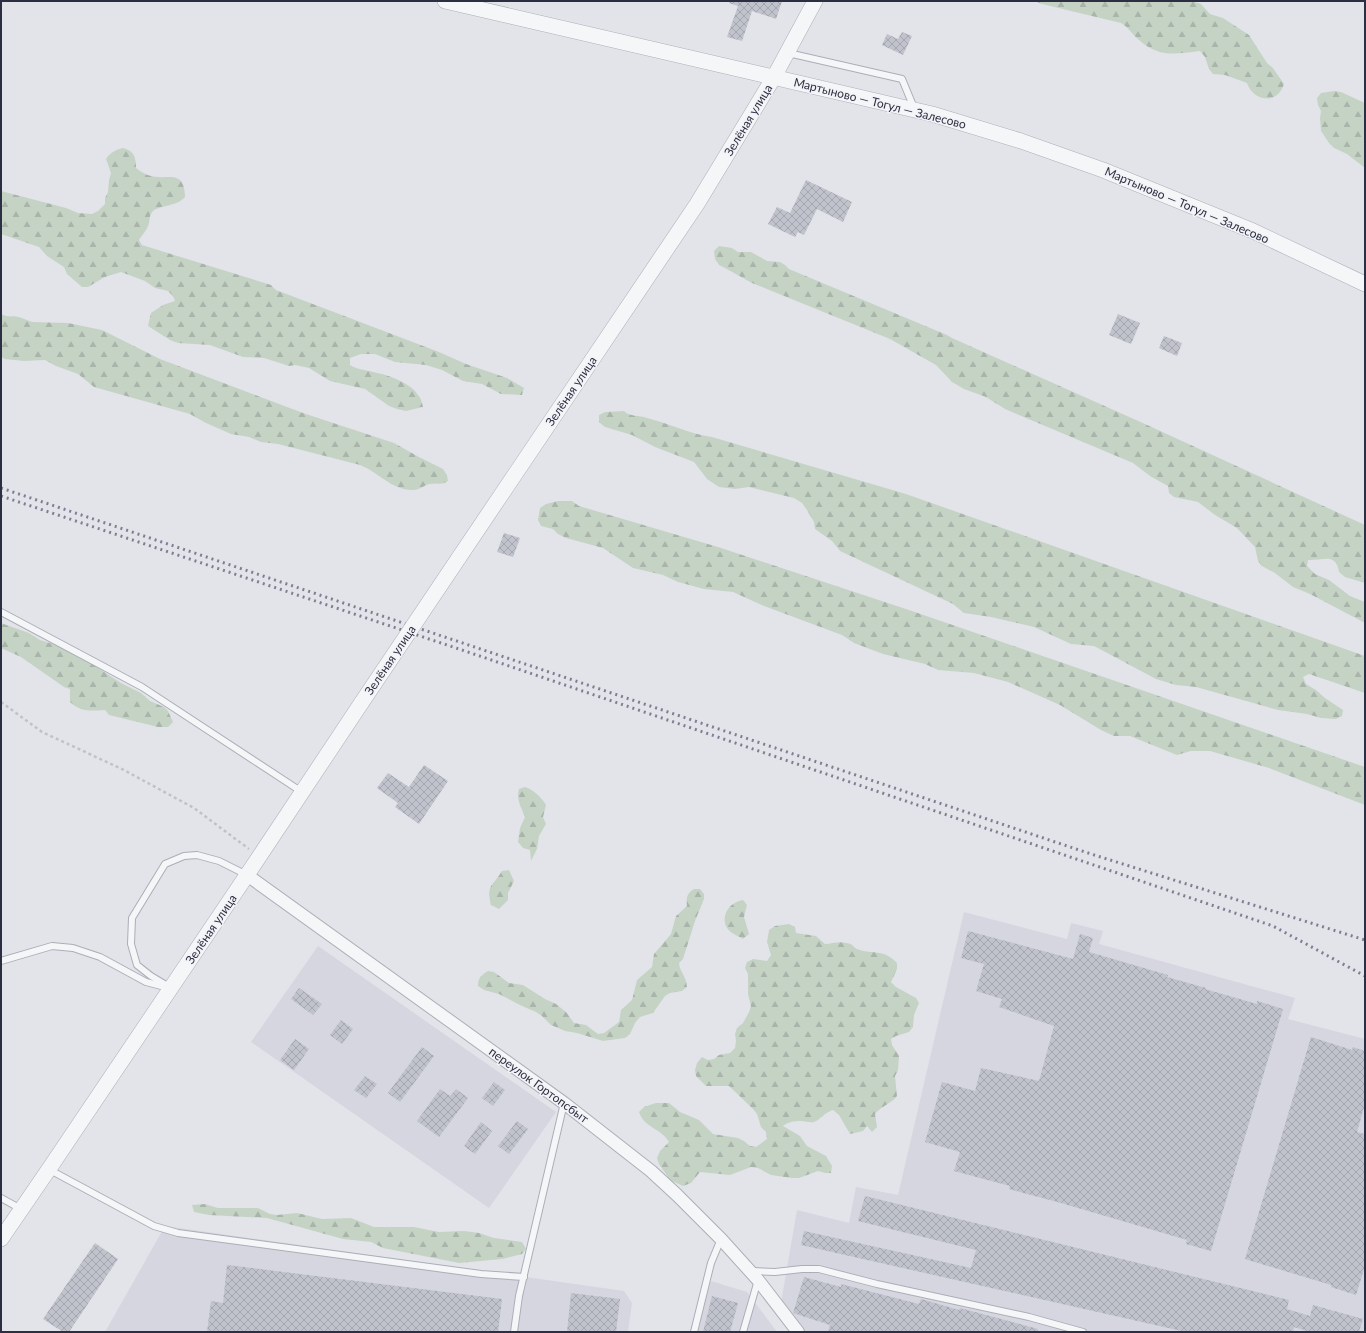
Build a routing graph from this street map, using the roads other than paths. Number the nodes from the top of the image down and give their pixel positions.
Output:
1 (445, 1) edge
2 (815, 1) edge
3 (787, 53) junction
4 (774, 77) junction
5 (915, 110) junction
6 (1365, 284) edge
7 (1, 612) edge
8 (302, 792) junction
9 (247, 875) junction
10 (1, 961) edge
11 (171, 988) junction
12 (564, 1103) junction
13 (49, 1169) junction
14 (1, 1198) edge
15 (21, 1209) junction
16 (1, 1239) edge
17 (721, 1239) junction
18 (749, 1270) junction
19 (524, 1277) junction
20 (758, 1280) junction
21 (792, 1327) edge
22 (514, 1332) edge
23 (694, 1332) edge
24 (743, 1332) edge
25 (1083, 1332) edge

1 - 4 street, Мартыново — Тогул — Залесово
2 - 3 street, Зелёная улица
3 - 4 street, Зелёная улица
3 - 5 lane
4 - 5 street, Мартыново — Тогул — Залесово
4 - 8 street, Зелёная улица, bridge
5 - 6 street, Мартыново — Тогул — Залесово
7 - 8 lane
8 - 9 street, Зелёная улица
9 - 11 street, Зелёная улица
9 - 11 lane
9 - 12 street, переулок Гортопсбыт
10 - 11 lane
11 - 13 street, Зелёная улица
12 - 17 street, переулок Гортопсбыт
12 - 19 lane
13 - 15 street, Зелёная улица
13 - 19 lane
14 - 15 lane
15 - 16 street, Зелёная улица
17 - 18 street, переулок Гортопсбыт
17 - 23 lane
18 - 20 street, переулок Гортопсбыт
18 - 25 lane
19 - 22 lane
20 - 21 street, переулок Гортопсбыт
20 - 24 lane

